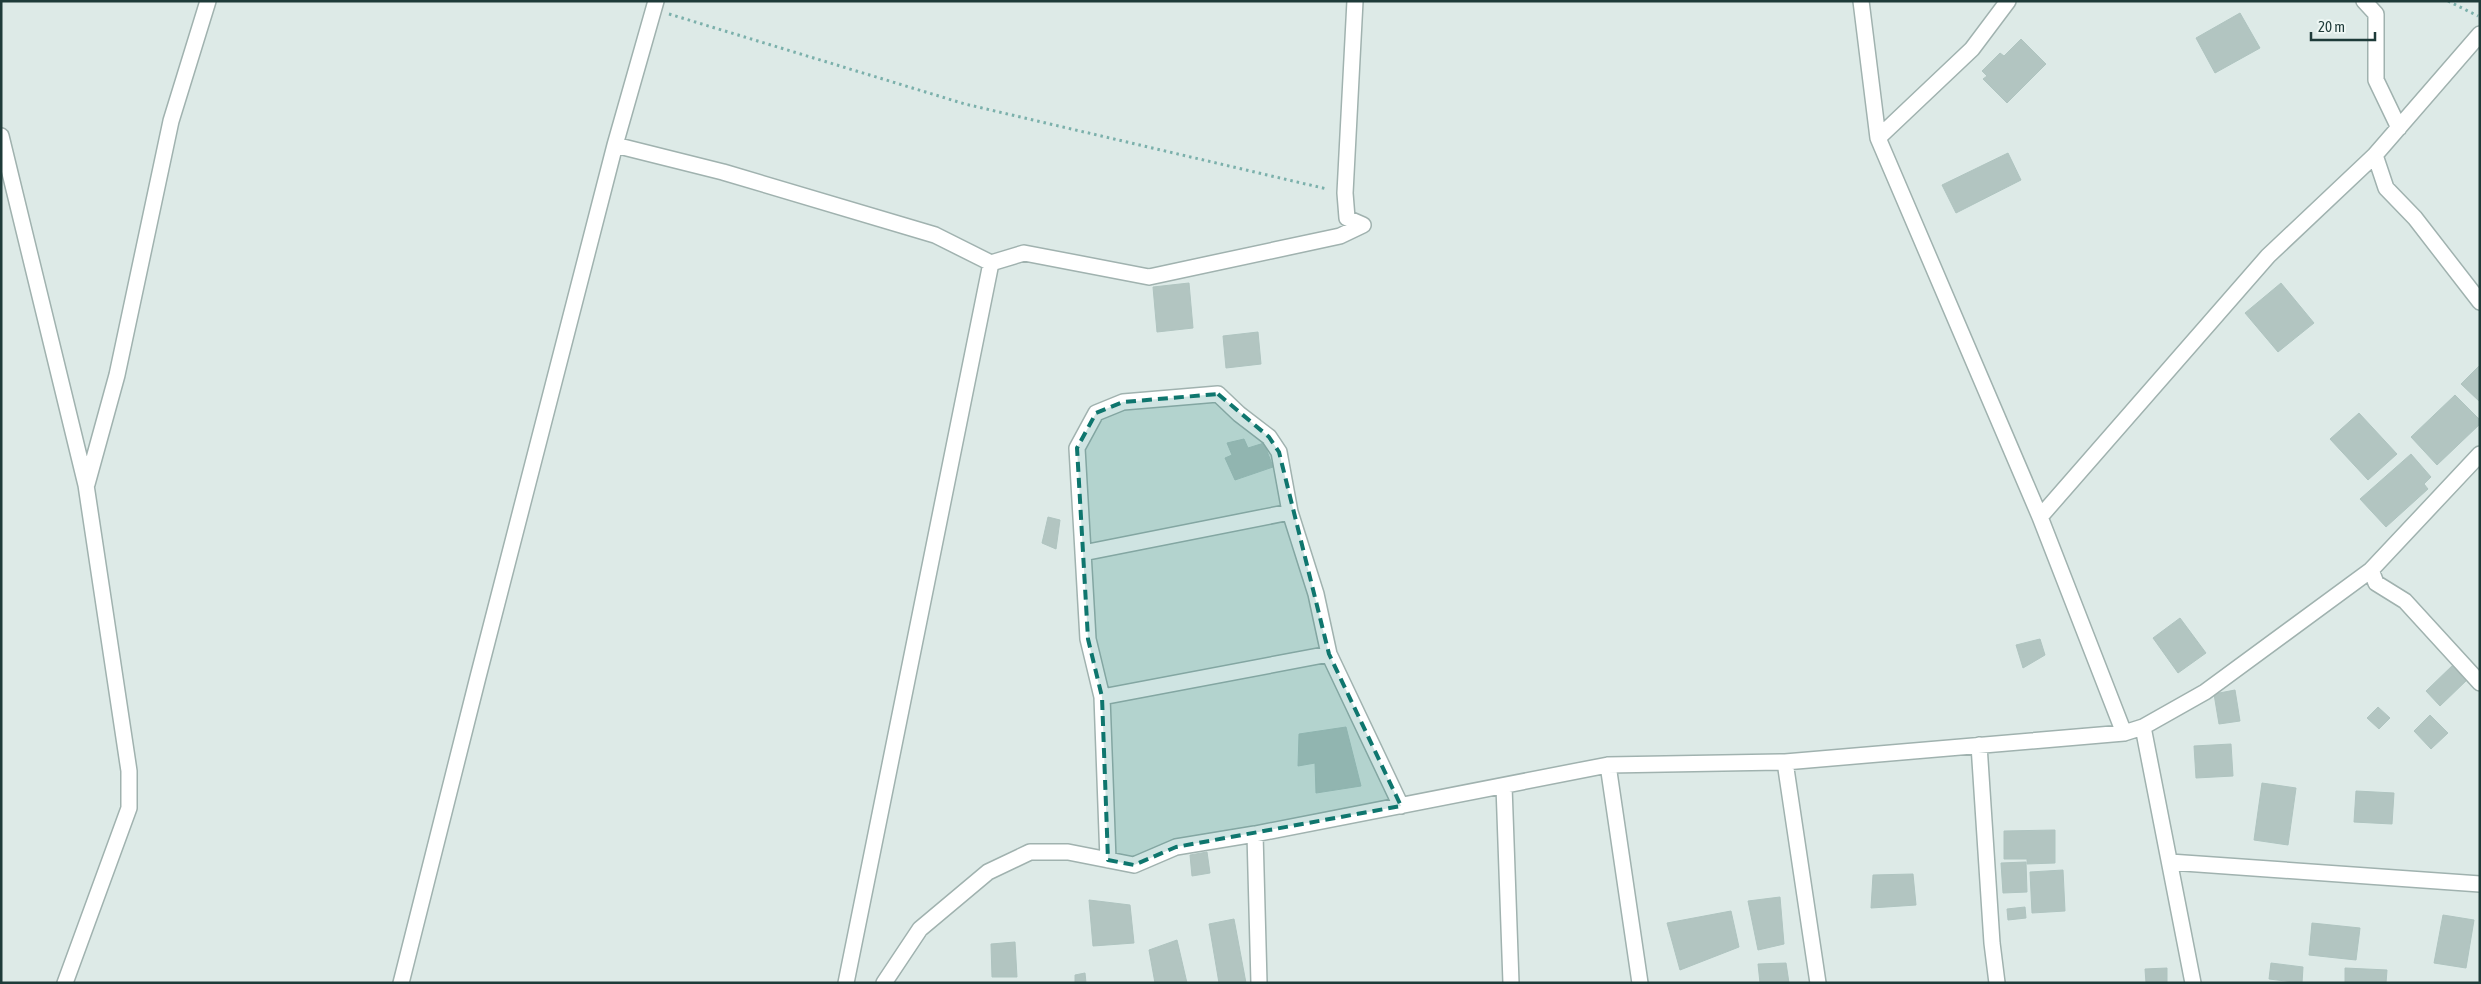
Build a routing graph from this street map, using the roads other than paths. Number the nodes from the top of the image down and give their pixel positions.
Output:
1 (208, 1) edge
2 (1355, 1) edge
3 (1861, 1) edge
4 (2008, 1) edge
5 (2364, 1) edge
6 (655, 5) edge
7 (2480, 34) edge
8 (2399, 128) junction
9 (1, 136) edge
10 (1878, 138) junction
11 (615, 145) junction
12 (2376, 155) junction
13 (991, 263) junction
14 (2480, 302) edge
15 (2480, 454) edge
16 (86, 485) junction
17 (1290, 512) junction
18 (2040, 517) junction
19 (1083, 553) junction
20 (2371, 570) junction
21 (1329, 654) junction
22 (2480, 684) edge
23 (1102, 697) junction
24 (2143, 727) junction
25 (2124, 733) junction
26 (1979, 745) junction
27 (1785, 762) junction
28 (1608, 765) junction
29 (1504, 786) junction
30 (1402, 806) junction
31 (1256, 834) junction
32 (1108, 860) junction
33 (2170, 862) junction
34 (2480, 884) edge
35 (65, 983) edge
36 (402, 983) edge
37 (846, 983) edge
38 (884, 983) edge
39 (1259, 983) edge
40 (1511, 983) edge
41 (1640, 983) edge
42 (1818, 983) edge
43 (1997, 983) edge
44 (2193, 983) edge

1 - 16 street
2 - 13 street
3 - 10 street
4 - 10 street
5 - 8 street
6 - 11 street
7 - 8 street
8 - 12 street
9 - 16 street
10 - 18 street
11 - 13 street
11 - 36 street
12 - 14 street
12 - 18 street
13 - 37 street
15 - 20 street
16 - 35 street
17 - 19 street
17 - 19 street
17 - 21 street
18 - 25 street
19 - 23 street
20 - 22 street
20 - 24 street
21 - 23 street
21 - 30 street
23 - 32 street
24 - 25 street
24 - 33 street
25 - 26 street
26 - 27 street
26 - 43 street
27 - 28 street
27 - 42 street
28 - 29 street
28 - 41 street
29 - 30 street
29 - 40 street
30 - 31 street
31 - 32 street
31 - 39 street
32 - 38 street
33 - 34 street
33 - 44 street

